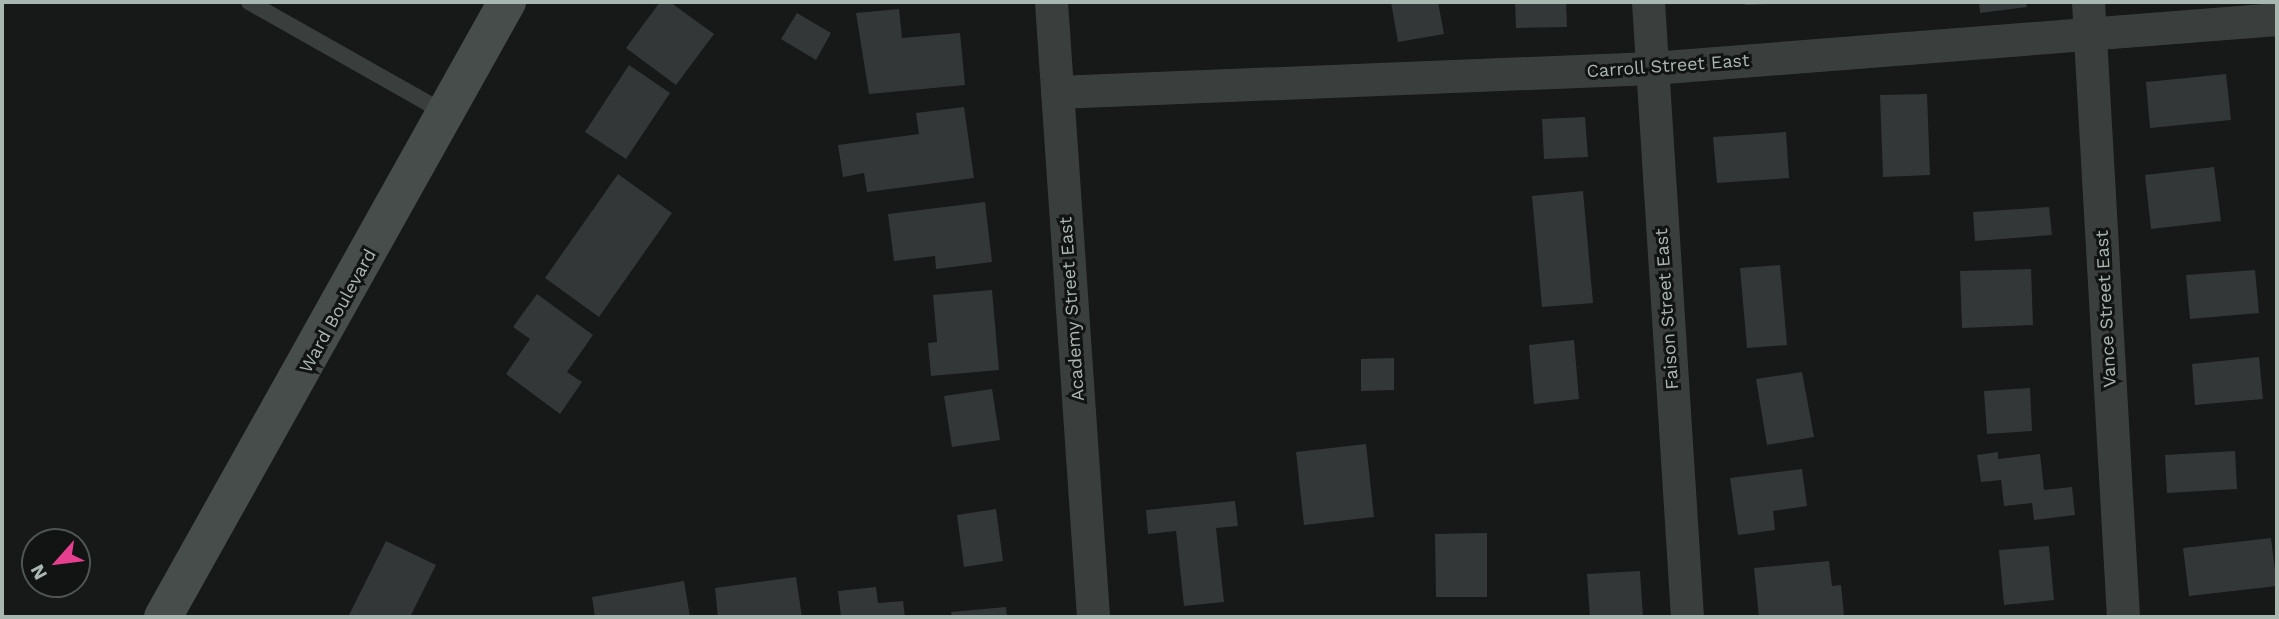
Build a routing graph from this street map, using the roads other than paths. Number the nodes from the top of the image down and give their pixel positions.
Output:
1 (249, 2) edge
2 (507, 2) edge
3 (1051, 2) edge
4 (1647, 2) edge
5 (2088, 2) edge
6 (2277, 19) edge
7 (2090, 34) junction
8 (1652, 68) junction
9 (1057, 92) junction
10 (447, 114) junction
11 (163, 617) edge
12 (1093, 617) edge
13 (1687, 617) edge
14 (2123, 617) edge

1 - 10 lane
2 - 10 main road, Ward Boulevard
3 - 9 street, Academy Street East
4 - 8 street, Faison Street East
5 - 7 street, Vance Street East
6 - 7 street, Carroll Street East
7 - 8 street, Carroll Street East
7 - 14 street, Vance Street East
8 - 9 street, Carroll Street East
8 - 13 street, Faison Street East
9 - 12 street, Academy Street East
10 - 11 main road, Ward Boulevard

